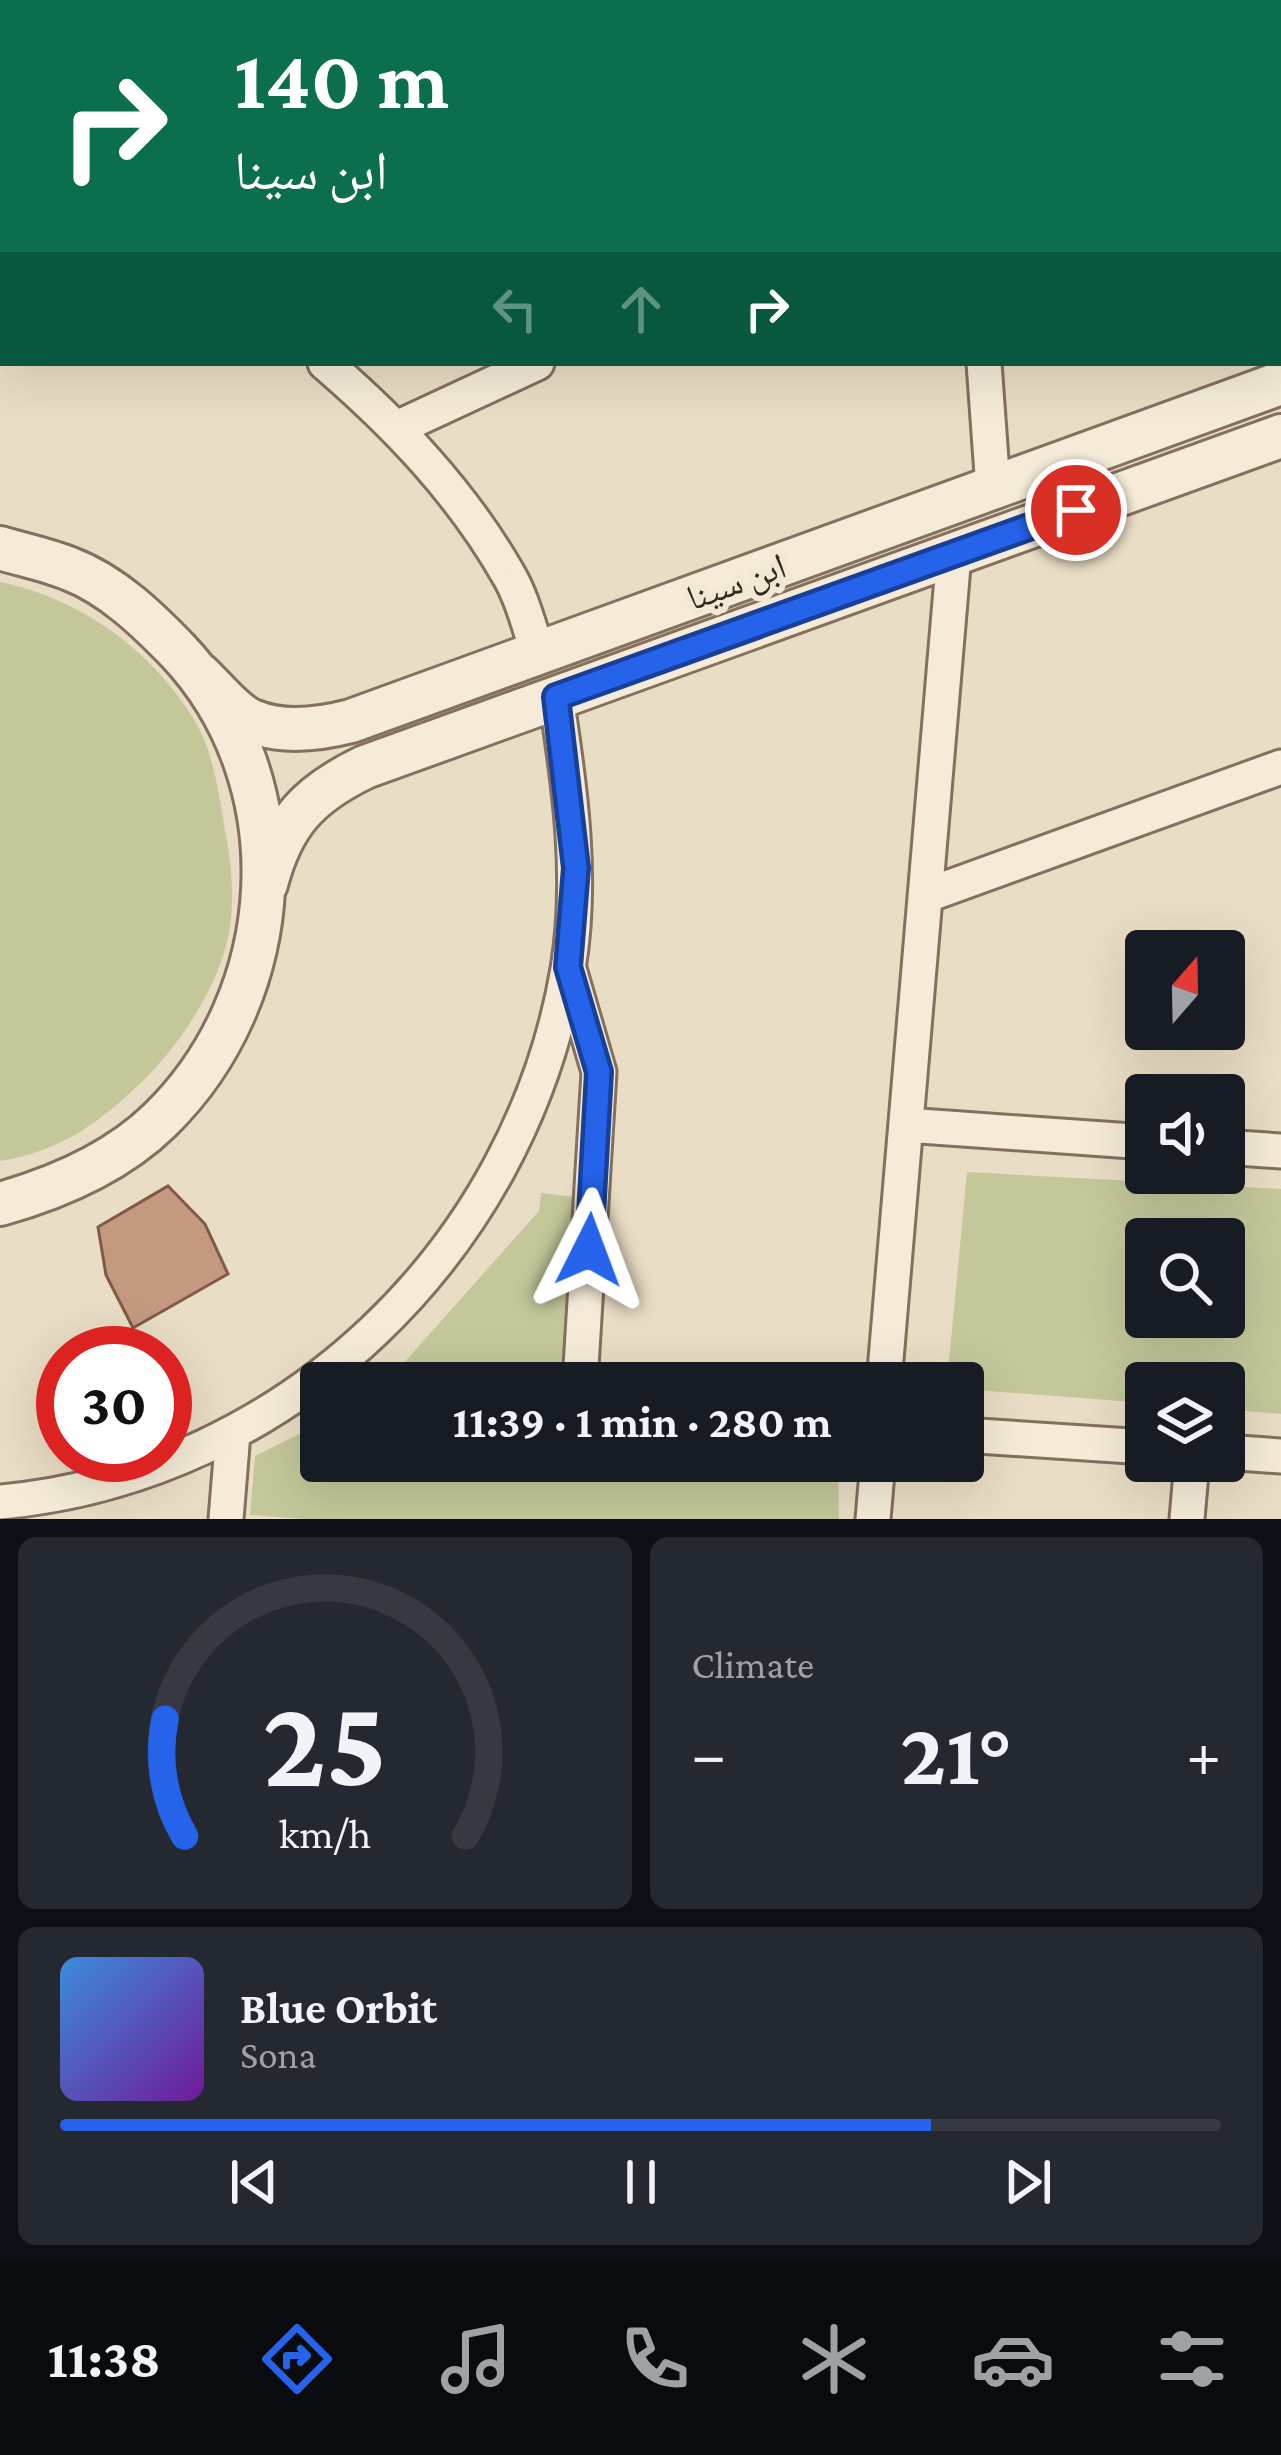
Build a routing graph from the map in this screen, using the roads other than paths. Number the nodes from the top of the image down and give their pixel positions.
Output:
1 (328, 366) edge
2 (531, 366) edge
3 (984, 366) edge
4 (1279, 376) edge
5 (397, 428) junction
6 (1281, 436) edge
7 (993, 488) junction
8 (0, 525) edge
9 (0, 548) edge
10 (954, 554) junction
11 (73, 569) junction
12 (538, 653) junction
13 (200, 675) junction
14 (463, 680) junction
15 (556, 697) junction
16 (480, 725) junction
17 (1281, 766) edge
18 (266, 884) junction
19 (925, 896) junction
20 (568, 967) junction
21 (906, 1125) junction
22 (1125, 1141) edge
23 (1245, 1148) edge
24 (1281, 1151) edge
25 (1, 1204) edge
26 (581, 1362) edge
27 (886, 1362) edge
28 (233, 1433) junction
29 (984, 1436) edge
30 (1125, 1446) edge
31 (1245, 1453) edge
32 (1281, 1456) edge
33 (876, 1482) edge
34 (1190, 1482) edge
35 (0, 1502) edge
36 (226, 1519) edge
37 (873, 1519) edge
38 (1187, 1519) edge

1 - 5 street
2 - 5 street
3 - 7 street
4 - 7 street, ابن سينا
5 - 12 street
6 - 10 street, ابن سينا
7 - 12 street, ابن سينا
8 - 11 street
9 - 11 street
10 - 15 street, ابن سينا
10 - 19 street
11 - 13 street
12 - 14 street, ابن سينا
13 - 14 street, ابن سينا
13 - 18 street
14 - 16 street
15 - 16 street, ابن سينا
15 - 20 street
16 - 18 street, ابن سينا
17 - 19 street
18 - 25 street
19 - 21 street
20 - 26 street
20 - 28 street
21 - 22 street
21 - 27 street
23 - 24 street
28 - 35 street
28 - 36 street
29 - 30 street
31 - 32 street
33 - 37 street
34 - 38 street

